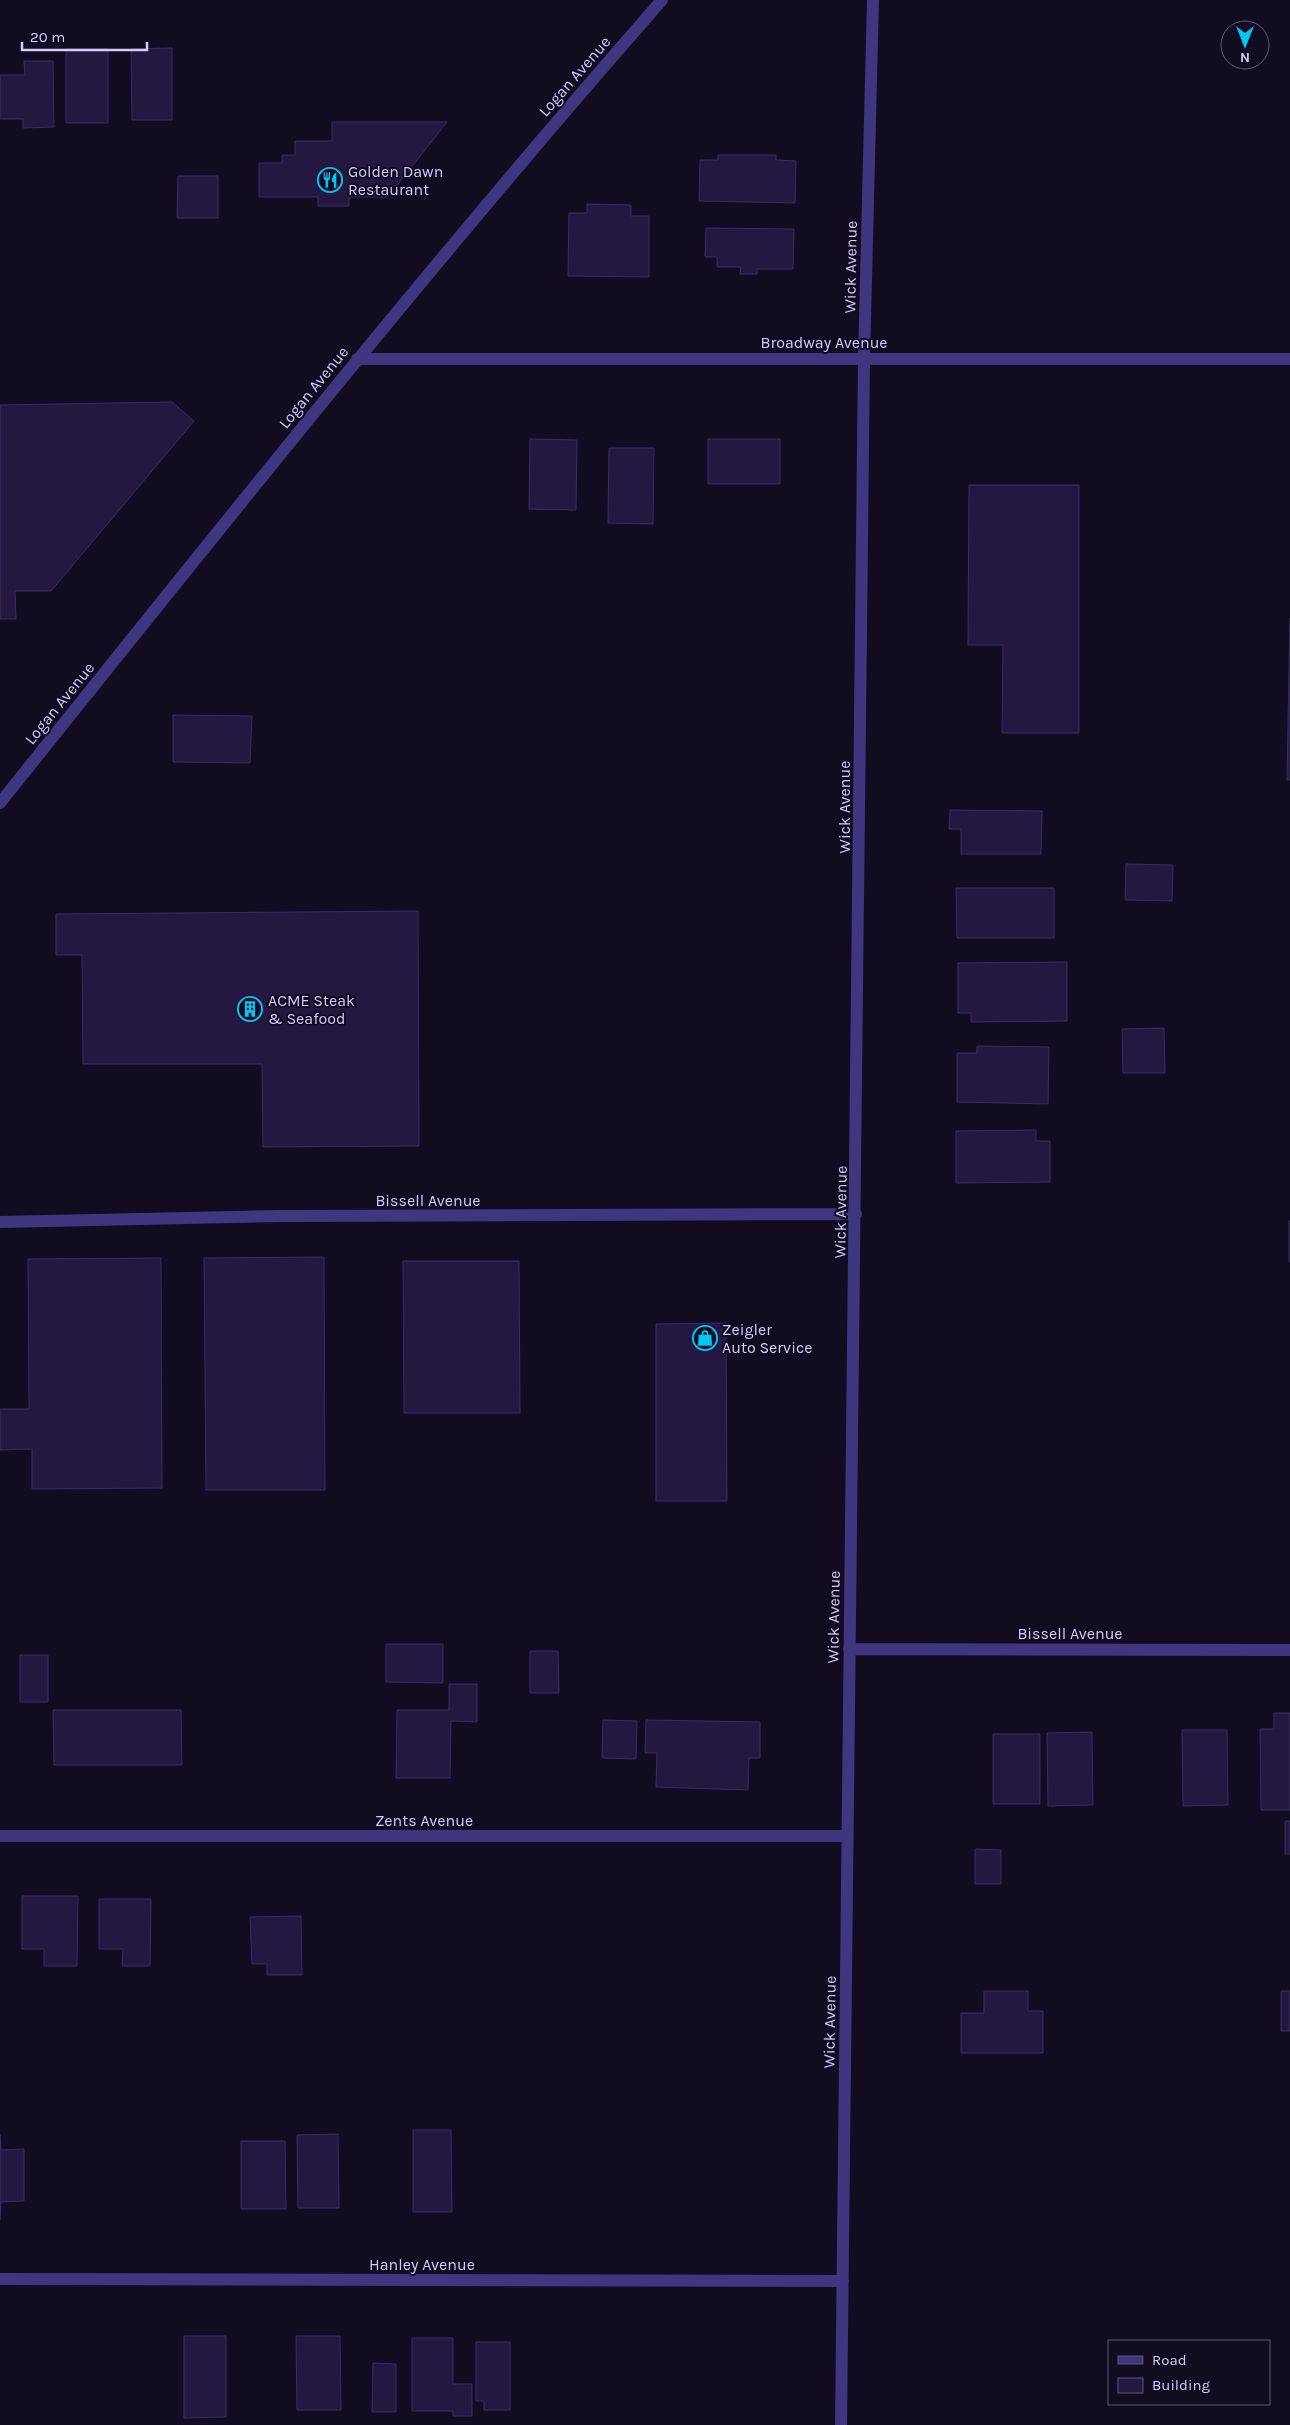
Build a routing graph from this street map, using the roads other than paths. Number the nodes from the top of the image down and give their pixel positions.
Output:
1 (662, 0) edge
2 (872, 0) edge
3 (357, 359) junction
4 (864, 359) junction
5 (1290, 359) edge
6 (0, 802) edge
7 (856, 1214) junction
8 (0, 1222) edge
9 (849, 1649) junction
10 (1290, 1650) edge
11 (0, 1836) edge
12 (848, 1836) junction
13 (0, 2279) edge
14 (843, 2281) junction
15 (841, 2425) edge

1 - 3 street, Logan Avenue
2 - 4 street, Wick Avenue
3 - 4 street, Broadway Avenue
3 - 6 street, Logan Avenue
4 - 5 street, Broadway Avenue
4 - 7 street, Wick Avenue
7 - 8 street, Bissell Avenue
7 - 9 street, Wick Avenue
9 - 10 street, Bissell Avenue
9 - 12 street, Wick Avenue
11 - 12 street, Zents Avenue
12 - 14 street, Wick Avenue
13 - 14 street, Hanley Avenue
14 - 15 street, Wick Avenue

